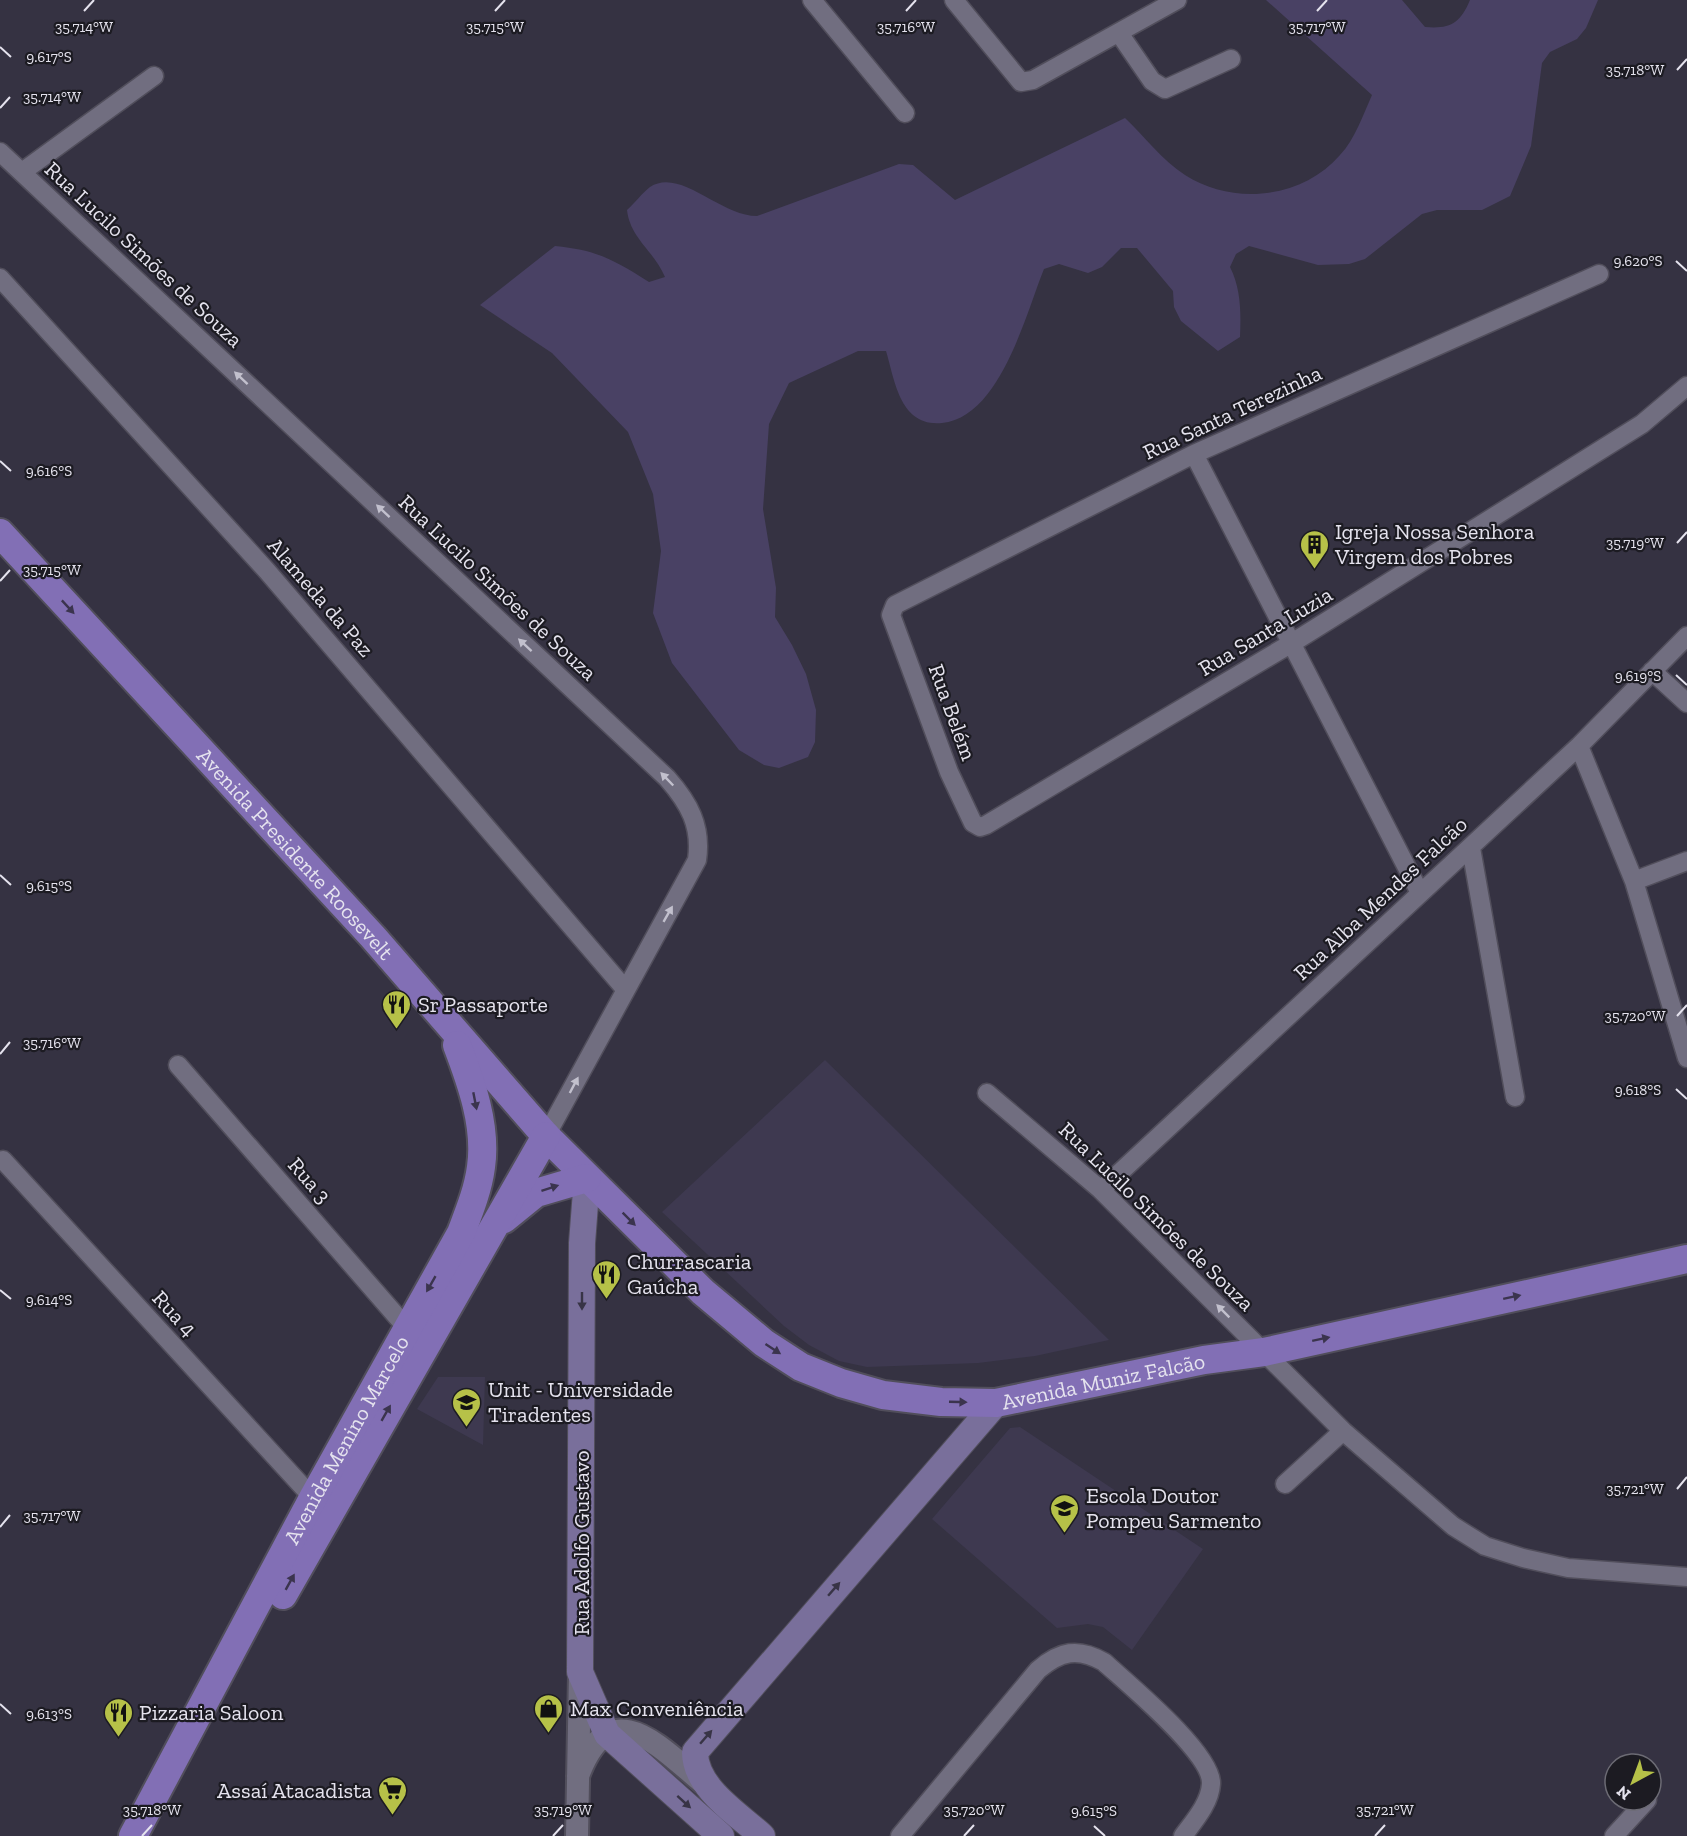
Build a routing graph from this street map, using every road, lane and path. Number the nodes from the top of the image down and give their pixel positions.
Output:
1 (812, 0) edge
2 (954, 0) edge
3 (1169, 2) edge
4 (1119, 33) junction
5 (1231, 59) dead end
6 (154, 76) dead end
7 (905, 113) dead end
8 (0, 152) edge
9 (22, 172) junction
10 (1599, 274) dead end
11 (0, 278) edge
12 (1687, 386) edge
13 (1194, 454) junction
14 (0, 533) edge
15 (892, 607) joint
16 (1687, 636) edge
17 (1292, 643) junction
18 (1652, 671) junction
19 (1687, 703) edge
20 (1579, 746) junction
21 (980, 827) joint
22 (1471, 848) junction
23 (1687, 861) edge
24 (1634, 881) junction
25 (1420, 893) junction
26 (625, 989) junction
27 (450, 1026) junction
28 (1687, 1058) edge
29 (178, 1065) dead end
30 (987, 1093) dead end
31 (1515, 1097) dead end
32 (546, 1136) junction
33 (3, 1160) dead end
34 (587, 1178) junction
35 (1101, 1190) junction
36 (487, 1235) junction
37 (1687, 1259) edge
38 (406, 1327) junction
39 (1264, 1352) junction
40 (996, 1403) junction
41 (1343, 1431) junction
42 (1285, 1484) dead end
43 (313, 1498) junction
44 (1687, 1578) edge
45 (580, 1672) junction
46 (606, 1734) junction
47 (578, 1776) junction
48 (709, 1788) junction
49 (1636, 1812) edge
50 (133, 1836) edge
51 (150, 1836) edge
52 (577, 1836) edge
53 (721, 1836) edge
54 (762, 1836) edge
55 (900, 1836) edge
56 (1183, 1836) edge
57 (1614, 1836) edge

1 - 7 street
2 - 4 street
3 - 4 street
4 - 5 street
6 - 9 street
8 - 9 street, Rua Lucilo Simões de Souza
26 -> 9 street, Rua Lucilo Simões de Souza
10 - 13 street, Rua Santa Terezinha
11 - 26 street, Alameda da Paz
12 - 17 street, Rua Santa Luzia
13 - 15 street, Rua Santa Terezinha
13 - 17 street
14 -> 27 main road, Avenida Presidente Roosevelt
15 - 21 street, Rua Belém
16 - 18 street, Rua Alba Mendes Falcão
17 - 21 street, Rua Santa Luzia
17 - 25 street
18 - 19 street
18 - 20 street, Rua Alba Mendes Falcão
20 - 22 street, Rua Alba Mendes Falcão
20 - 24 street
22 - 25 street, Rua Alba Mendes Falcão
22 - 31 street
23 - 24 street
24 - 28 street
25 - 35 street, Rua Alba Mendes Falcão
32 -> 26 street, Rua Lucilo Simões de Souza
27 - 32 main road, Avenida Presidente Roosevelt
27 -> 38 main road, Avenida Menino Marcelo
29 - 38 street, Rua 3
30 - 35 street, Rua Lucilo Simões de Souza
32 - 34 main road, Avenida Presidente Roosevelt
32 - 36 main road, Avenida Menino Marcelo
33 - 43 street, Rua 4
36 -> 34 main road
34 -> 40 main road, Avenida Muniz Falcão
34 -> 45 main road, Rua Adolfo Gustavo
39 -> 35 street, Rua Lucilo Simões de Souza
51 -> 36 main road, Avenida Menino Marcelo
39 -> 37 main road, Avenida Muniz Falcão
38 - 43 main road, Avenida Menino Marcelo
39 - 40 main road, Avenida Muniz Falcão
39 - 41 street, Rua Lucilo Simões de Souza
48 -> 40 main road
41 - 42 street
41 - 44 street, Rua Lucilo Simões de Souza
43 - 50 main road, Avenida Menino Marcelo
45 - 46 main road
45 - 47 street, Rua Adolfo Gustavo
46 - 47 street
46 - 48 street
46 -> 53 main road
47 - 52 street, Rua Adolfo Gustavo
48 - 54 main road
49 - 57 street
55 - 56 street

